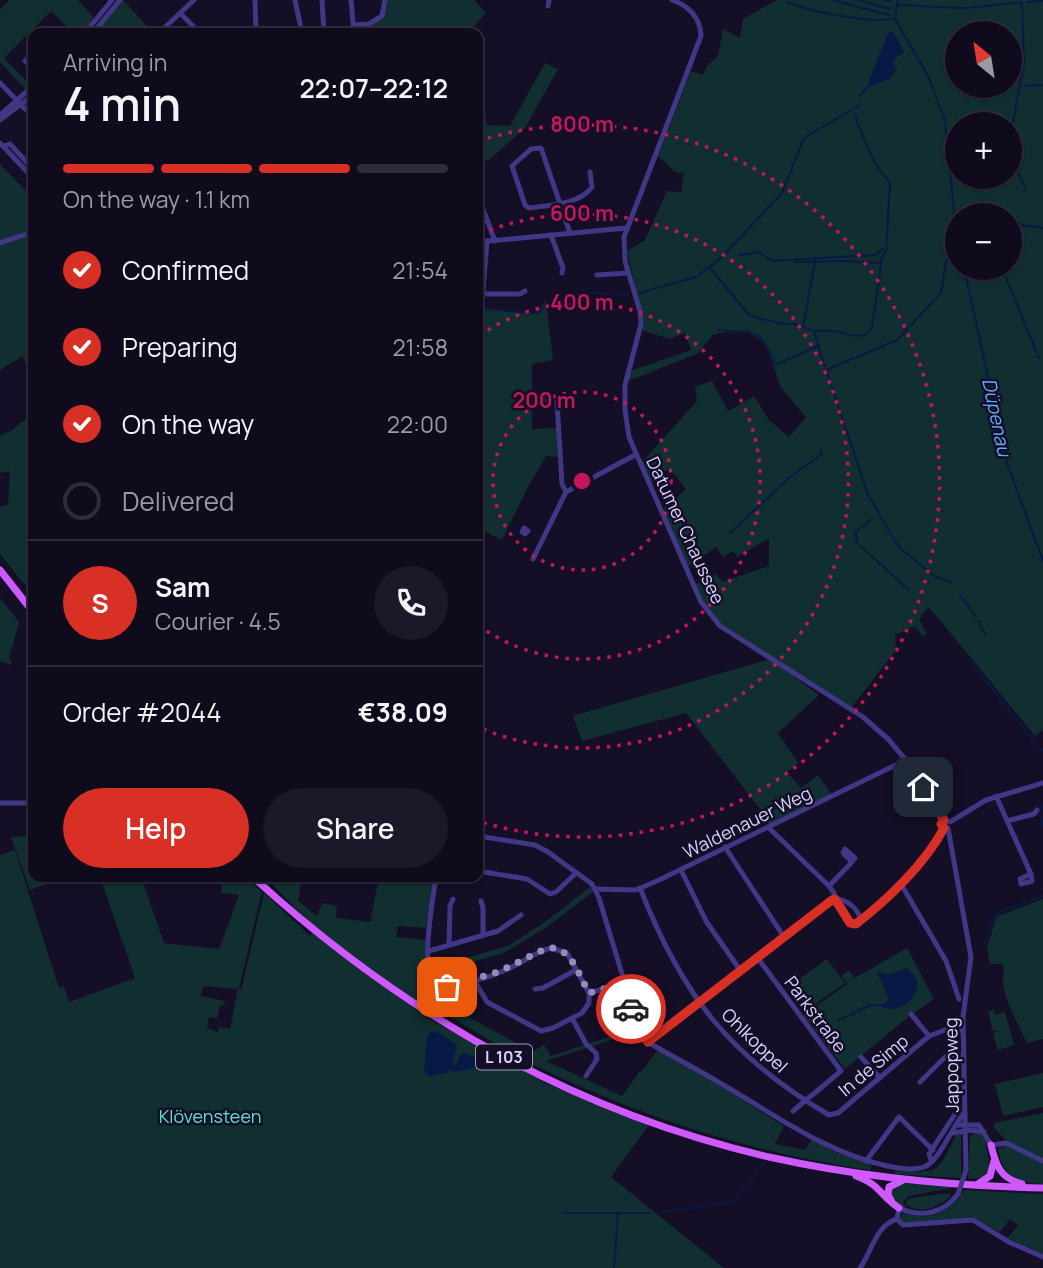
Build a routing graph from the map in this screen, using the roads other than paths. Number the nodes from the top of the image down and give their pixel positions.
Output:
1 (112, 0) edge
2 (120, 0) edge
3 (194, 0) edge
4 (255, 0) edge
5 (295, 0) edge
6 (323, 0) edge
7 (351, 0) edge
8 (384, 0) edge
9 (672, 0) edge
10 (180, 13) junction
11 (102, 17) junction
12 (353, 25) junction
13 (90, 28) edge
14 (96, 28) edge
15 (164, 28) edge
16 (195, 28) edge
17 (256, 28) edge
18 (301, 28) edge
19 (324, 28) edge
20 (353, 28) edge
21 (1, 84) edge
22 (28, 92) edge
23 (28, 98) edge
24 (19, 103) junction
25 (28, 113) edge
26 (0, 117) edge
27 (2, 144) edge
28 (23, 162) junction
29 (28, 166) edge
30 (28, 170) edge
31 (590, 172) dead end
32 (562, 204) junction
33 (483, 209) edge
34 (626, 228) junction
35 (570, 233) junction
36 (28, 234) edge
37 (551, 235) junction
38 (483, 241) edge
39 (487, 241) junction
40 (495, 241) junction
41 (0, 243) edge
42 (562, 273) dead end
43 (628, 273) junction
44 (597, 275) dead end
45 (525, 291) dead end
46 (557, 402) dead end
47 (635, 455) junction
48 (566, 492) junction
49 (527, 533) dead end
50 (542, 541) junction
51 (533, 559) dead end
52 (0, 570) edge
53 (28, 606) edge
54 (906, 760) junction
55 (1043, 783) edge
56 (996, 796) junction
57 (0, 803) edge
58 (28, 803) edge
59 (1037, 810) dead end
60 (1007, 821) junction
61 (946, 824) junction
62 (768, 827) junction
63 (483, 837) edge
64 (725, 847) junction
65 (852, 862) dead end
66 (681, 870) junction
67 (483, 872) edge
68 (576, 873) junction
69 (1031, 873) dead end
70 (259, 882) edge
71 (436, 882) edge
72 (901, 884) junction
73 (829, 886) junction
74 (640, 888) junction
75 (595, 889) junction
76 (453, 899) dead end
77 (835, 899) junction
78 (481, 901) dead end
79 (521, 915) dead end
80 (862, 918) junction
81 (483, 935) junction
82 (784, 937) junction
83 (449, 945) junction
84 (429, 951) junction
85 (757, 957) junction
86 (576, 970) junction
87 (740, 970) junction
88 (474, 980) junction
89 (625, 983) junction
90 (535, 989) dead end
91 (589, 993) junction
92 (959, 999) dead end
93 (698, 1002) junction
94 (912, 1014) dead end
95 (572, 1018) junction
96 (963, 1031) junction
97 (929, 1036) junction
98 (648, 1042) junction
99 (861, 1056) dead end
100 (964, 1056) junction
101 (586, 1076) dead end
102 (880, 1078) junction
103 (920, 1082) dead end
104 (806, 1101) junction
105 (959, 1108) dead end
106 (793, 1111) dead end
107 (965, 1112) junction
108 (834, 1115) joint
109 (956, 1125) junction
110 (979, 1125) junction
111 (966, 1127) junction
112 (985, 1133) junction
113 (950, 1135) junction
114 (991, 1145) junction
115 (933, 1150) junction
116 (994, 1160) junction
117 (866, 1161) junction
118 (932, 1161) junction
119 (1043, 1161) edge
120 (842, 1171) junction
121 (906, 1179) junction
122 (975, 1185) junction
123 (1040, 1188) edge
124 (899, 1208) junction
125 (897, 1219) junction
126 (1043, 1256) edge
127 (860, 1268) edge

1 - 11 street
2 - 11 street
3 - 10 street
4 - 17 street
5 - 18 street
6 - 19 street
7 - 12 street
8 - 12 street
9 - 34 street, Datumer Chaussee
10 - 15 street
10 - 16 street
11 - 13 street
11 - 14 street
12 - 20 street
21 - 24 street
22 - 24 street
23 - 24 street
24 - 25 street
24 - 26 street
27 - 28 street
28 - 29 street
28 - 30 street
31 - 32 street
32 - 32 street
32 - 35 street
33 - 40 street
34 - 35 street
34 - 43 street, Datumer Chaussee
35 - 37 street
36 - 41 street
37 - 40 street
37 - 42 street
38 - 39 street
39 - 40 street
39 - 45 street
43 - 44 street
43 - 47 street, Datumer Chaussee
46 - 48 street
47 - 48 street
47 - 54 street, Datumer Chaussee
48 - 50 street
49 - 50 street
50 - 51 street
52 - 53 main road
54 - 61 street, Datumer Chaussee
54 - 62 street, Waldenauer Weg
55 - 56 street
56 - 60 street
56 - 61 street
57 - 58 street
59 - 60 street
60 - 69 street
61 - 72 street
61 - 96 street, Jappopweg
62 - 64 street, Waldenauer Weg
62 - 73 street
63 - 68 street
64 - 66 street, Waldenauer Weg
64 - 82 street
65 - 73 street
66 - 74 street, Waldenauer Weg
66 - 87 street
67 - 68 street
68 - 75 street
70 - 120 main road, L 103
71 - 84 street
72 - 80 street
72 - 92 street
73 - 77 street
74 - 75 street, Waldenauer Weg
74 - 93 street, Ohlkoppel
75 - 89 street
76 - 83 street
77 - 80 street
77 - 80 street
77 - 82 street
78 - 81 street
79 - 81 street
81 - 83 street
82 - 85 street
83 - 84 street
84 - 88 street
85 - 87 street
85 - 104 street, Parkstraße
86 - 88 street
86 - 90 street
86 - 91 street
87 - 93 street
88 - 95 street
89 - 91 street
89 - 98 street
91 - 95 street
93 - 98 street
93 - 104 street, Ohlkoppel
94 - 97 street, In de Simp
95 - 101 street
96 - 97 street, In de Simp
96 - 100 street, Jappopweg
97 - 102 street, In de Simp
98 - 117 street
99 - 102 street, Parkstraße
100 - 103 street
100 - 107 street, Jappopweg
102 - 108 street, In de Simp
104 - 106 street, Parkstraße
104 - 108 street, Ohlkoppel
105 - 115 street, Jappopweg
107 - 109 street
107 - 110 street
107 - 111 street, Jappopweg
109 - 111 street
109 - 113 street
110 - 111 street
110 - 112 street
111 - 112 street
111 - 113 street
111 - 124 street, Jappopweg, bridge
112 - 114 street
113 - 118 street
114 - 116 main road
114 - 119 street
115 - 117 street
115 - 118 street, Jappopweg
116 - 122 main road
116 - 123 main road
117 - 118 street
120 - 121 main road, L 103
120 - 124 main road
121 - 122 main road, L 103
121 - 124 main road
122 - 123 main road, L 103
124 - 125 street
125 - 126 street
125 - 127 street

